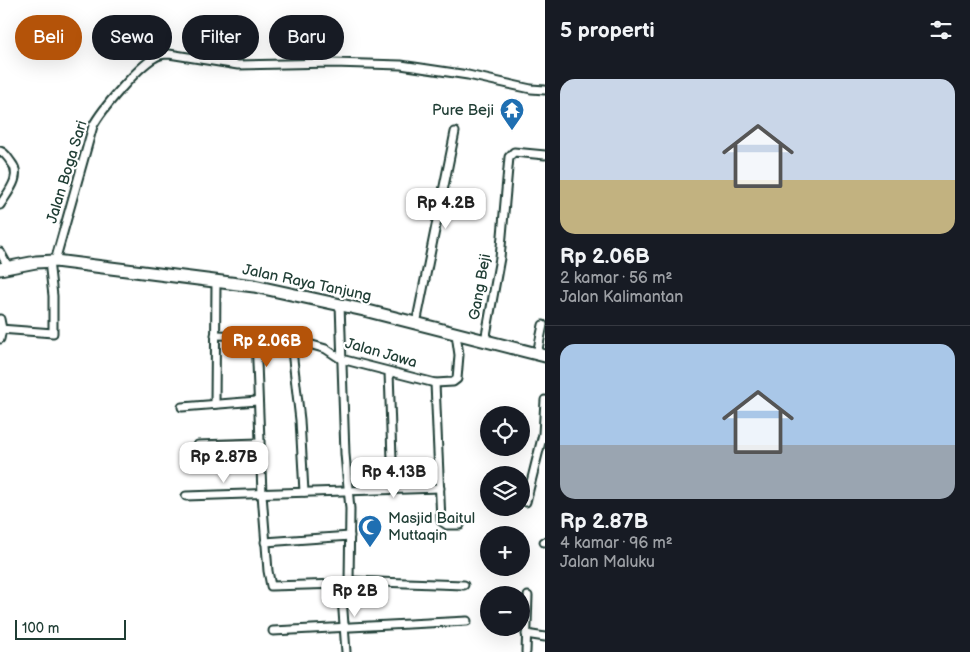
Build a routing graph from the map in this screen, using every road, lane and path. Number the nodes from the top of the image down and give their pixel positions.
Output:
1 (545, 90) edge
2 (455, 132) dead end
3 (0, 151) edge
4 (545, 155) edge
5 (0, 205) edge
6 (0, 252) edge
7 (52, 261) junction
8 (4, 269) edge
9 (216, 281) junction
10 (340, 304) junction
11 (0, 319) edge
12 (416, 324) junction
13 (543, 325) dead end
14 (1, 329) edge
15 (456, 334) junction
16 (215, 335) junction
17 (256, 336) junction
18 (0, 339) edge
19 (485, 341) junction
20 (291, 342) junction
21 (541, 355) edge
22 (341, 359) junction
23 (390, 372) junction
24 (436, 383) junction
25 (545, 400) edge
26 (257, 401) junction
27 (215, 404) junction
28 (182, 407) dead end
29 (259, 442) junction
30 (198, 445) dead end
31 (530, 486) edge
32 (393, 488) junction
33 (440, 488) junction
34 (348, 491) junction
35 (304, 492) junction
36 (262, 494) junction
37 (186, 496) dead end
38 (460, 525) dead end
39 (350, 536) junction
40 (265, 542) junction
41 (349, 581) junction
42 (341, 584) junction
43 (464, 585) dead end
44 (467, 621) dead end
45 (344, 628) junction
46 (273, 631) dead end
47 (530, 635) edge
48 (526, 636) edge
49 (545, 637) edge
50 (346, 652) edge
51 (526, 652) edge

1 - 7 street, Jalan Boga Sari
2 - 12 street
3 - 5 street
4 - 19 street, Gang Beji
6 - 8 street
7 - 8 main road, Jalan Raya Tanjung
7 - 9 main road, Jalan Raya Tanjung
7 - 14 street
9 - 10 main road, Jalan Raya Tanjung
9 - 16 street
10 - 12 main road, Jalan Raya Tanjung
10 - 22 street
11 - 14 street
12 - 15 main road, Jalan Raya Tanjung
13 - 21 street
14 - 18 street
15 - 19 main road, Jalan Raya Tanjung
15 - 24 street, Jalan Jawa
16 - 17 street, Jalan Jawa
16 - 27 street
17 - 20 street, Jalan Jawa
17 - 26 street
19 - 21 main road, Jalan Raya Tanjung
20 - 22 street, Jalan Jawa
20 - 35 street
22 - 23 street, Jalan Jawa
22 - 34 street
23 - 24 street, Jalan Jawa
23 - 32 street
24 - 33 street
25 - 31 street
26 - 27 street
26 - 29 street
27 - 28 street
29 - 30 street
29 - 36 street
32 - 33 street
32 - 34 street
33 - 38 street
34 - 35 street
34 - 39 street
35 - 36 street
36 - 37 street
36 - 40 street
39 - 40 street
39 - 41 street
40 - 42 street
41 - 42 street
41 - 43 street
42 - 45 street
44 - 45 street
45 - 46 street
45 - 50 street
47 - 49 street
48 - 51 street

